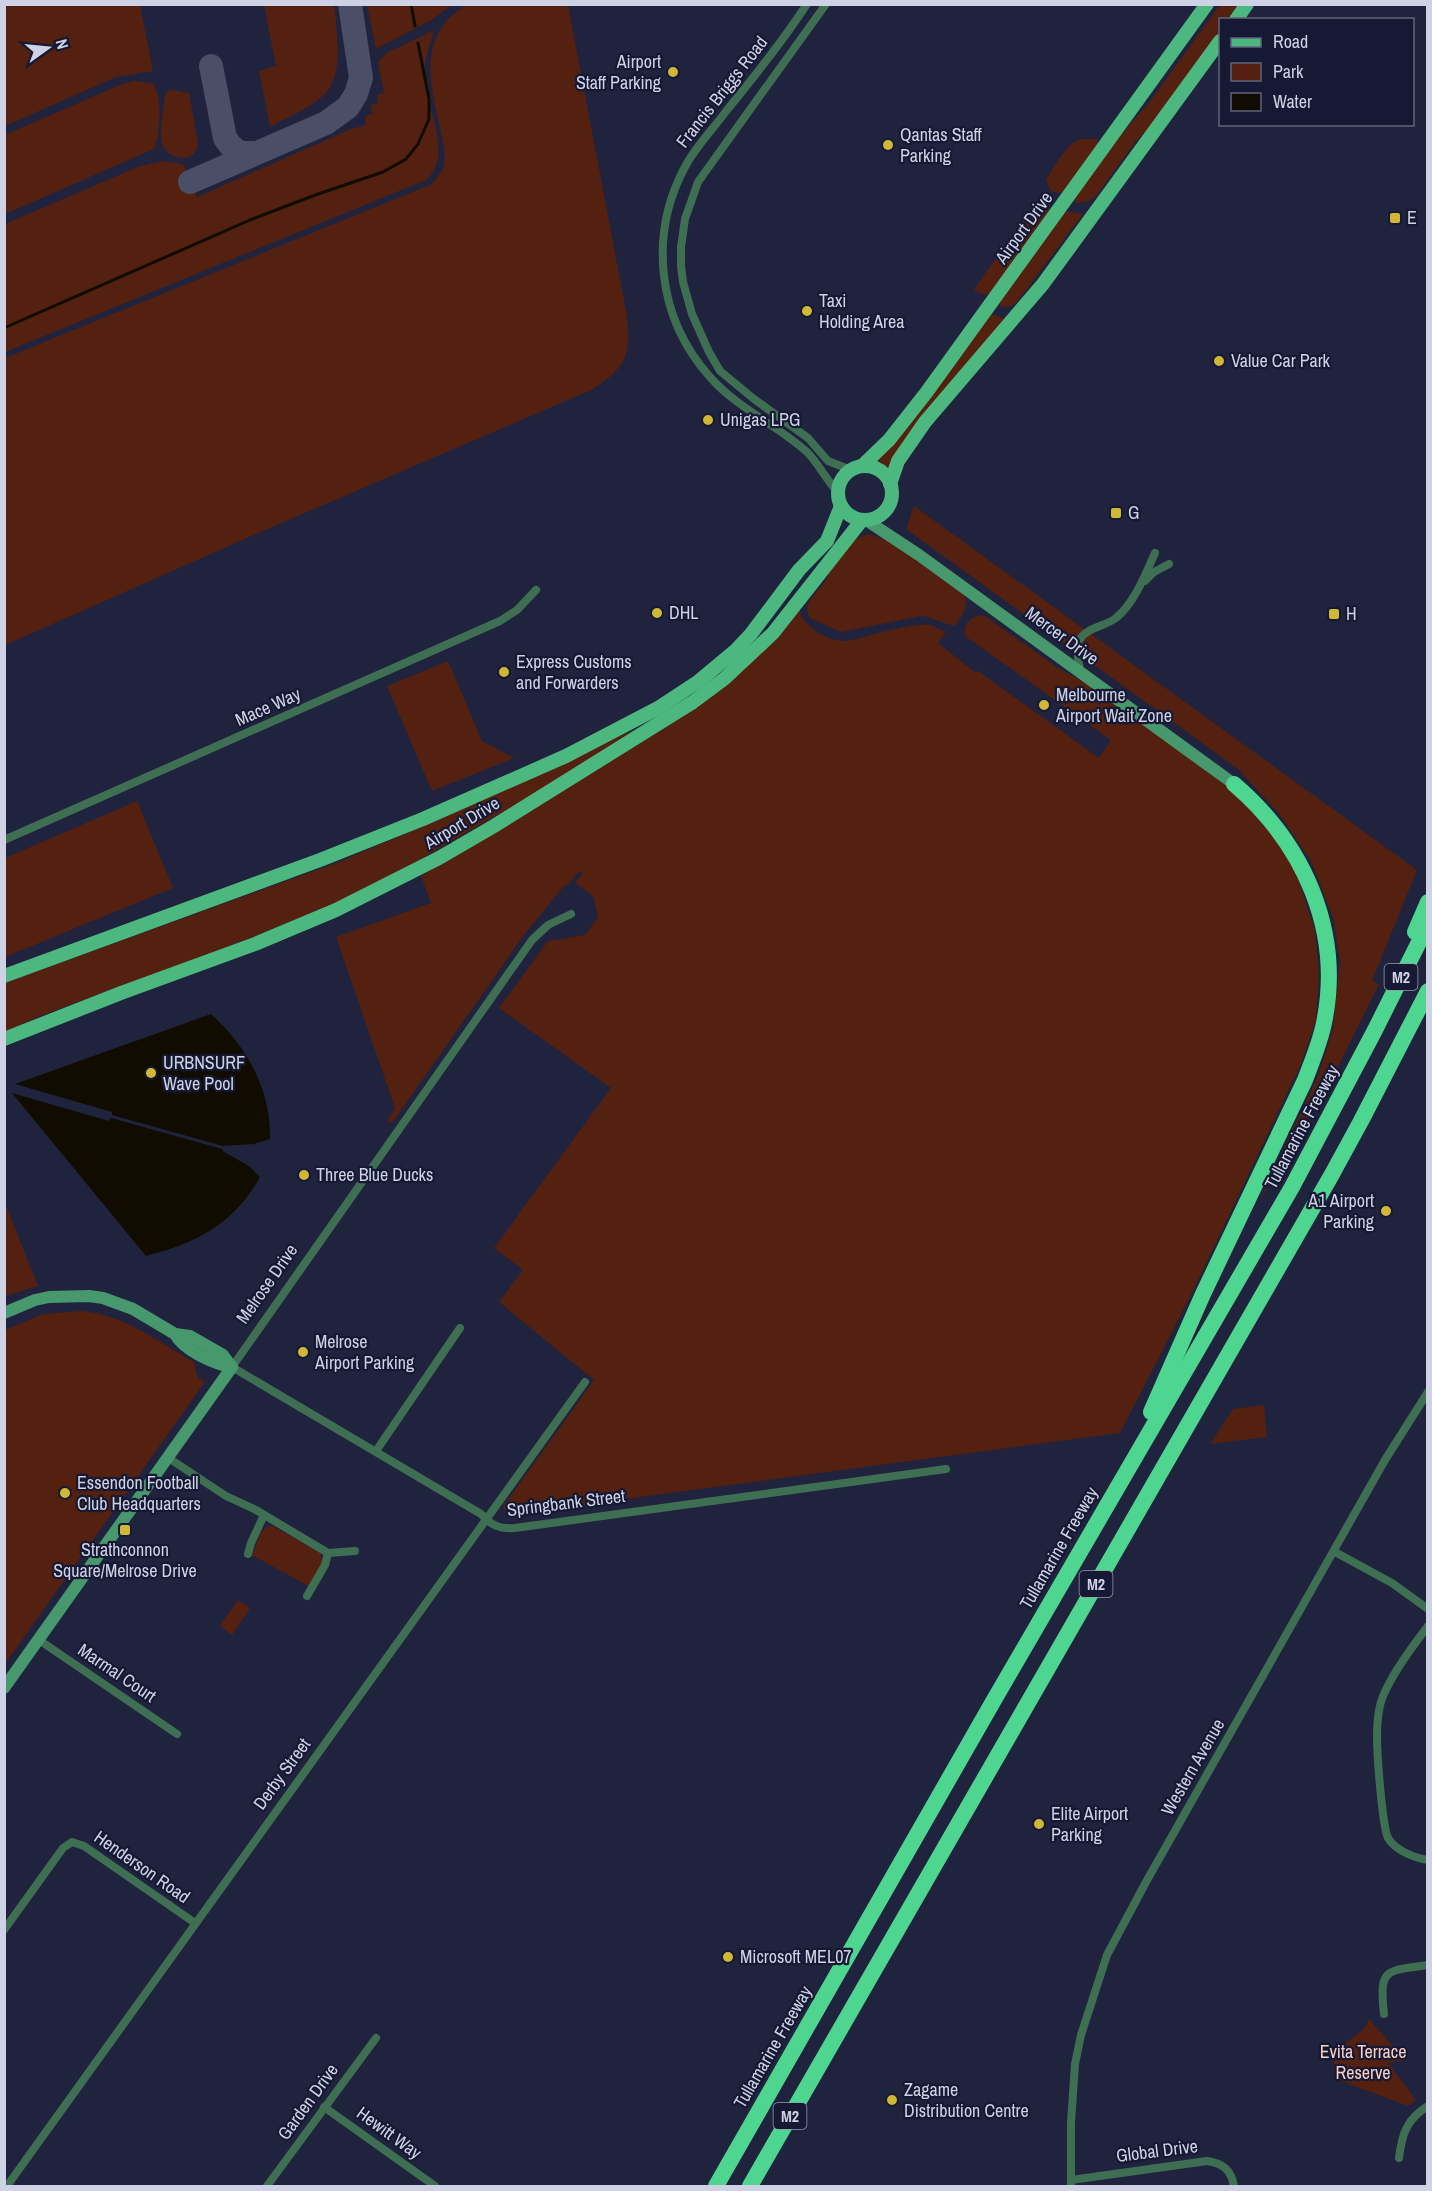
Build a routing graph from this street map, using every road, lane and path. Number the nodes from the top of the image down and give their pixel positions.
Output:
1 (807, 4) edge
2 (826, 4) edge
3 (1208, 4) edge
4 (1247, 4) edge
5 (1237, 18) edge
6 (1219, 44) edge
7 (857, 468) junction
8 (890, 484) junction
9 (838, 492) junction
10 (841, 506) junction
11 (864, 520) junction
12 (1155, 554) dead end
13 (1169, 564) dead end
14 (1138, 587) junction
15 (536, 590) dead end
16 (1080, 671) junction
17 (1234, 784) joint
18 (4, 840) edge
19 (1428, 902) edge
20 (571, 914) dead end
21 (1428, 924) edge
22 (4, 976) edge
23 (1428, 991) edge
24 (1375, 1030) junction
25 (4, 1039) edge
26 (4, 1312) edge
27 (460, 1328) dead end
28 (232, 1367) junction
29 (585, 1382) dead end
30 (1428, 1392) edge
31 (376, 1450) junction
32 (167, 1457) junction
33 (946, 1469) dead end
34 (1117, 1487) junction
35 (264, 1515) junction
36 (486, 1519) junction
37 (355, 1551) dead end
38 (1335, 1552) junction
39 (328, 1553) junction
40 (248, 1554) dead end
41 (307, 1596) dead end
42 (1428, 1609) edge
43 (1428, 1626) edge
44 (39, 1640) junction
45 (4, 1688) edge
46 (177, 1734) dead end
47 (1428, 1860) edge
48 (195, 1923) junction
49 (4, 1930) edge
50 (1428, 1965) edge
51 (1384, 2013) dead end
52 (376, 2038) dead end
53 (1428, 2106) edge
54 (324, 2107) junction
55 (1400, 2158) dead end
56 (1071, 2183) edge
57 (8, 2187) edge
58 (267, 2187) edge
59 (435, 2187) edge
60 (716, 2187) edge
61 (750, 2187) edge
62 (1234, 2187) edge

1 - 9 street, Francis Briggs Road
2 - 7 street, Francis Briggs Road
3 - 7 main road, Airport Drive
4 - 5 main road
6 - 8 main road
7 - 8 main road
7 - 9 main road
8 - 11 main road
9 - 10 main road
10 - 11 main road
10 - 22 main road, Airport Drive
11 - 16 street, Mercer Drive
11 - 25 main road, Airport Drive
12 - 14 street
13 - 14 street
14 - 16 street
15 - 18 street, Mace Way
16 - 17 street, Mercer Drive
17 - 34 highway
19 - 24 highway
20 - 28 street, Melrose Drive
21 - 24 highway, Tullamarine Freeway / M2
23 - 61 highway, M2
24 - 34 highway, Tullamarine Freeway / M2
26 - 28 street
27 - 31 street
28 - 31 street, Springbank Street
28 - 32 street, Melrose Drive
29 - 36 street, Derby Street
30 - 38 street, Western Avenue
31 - 36 street, Springbank Street
32 - 35 street
32 - 44 street, Melrose Drive
33 - 36 street, Springbank Street
34 - 60 highway, Tullamarine Freeway / M2
35 - 39 street
35 - 40 street
36 - 48 street, Derby Street
37 - 39 street
38 - 42 street
38 - 56 street, Western Avenue
39 - 41 street
43 - 47 street
44 - 45 street, Melrose Drive
44 - 46 street, Marmal Court
48 - 49 street, Henderson Road
48 - 57 street, Derby Street
50 - 51 street
52 - 54 street, Garden Drive
53 - 55 street
54 - 58 street, Garden Drive
54 - 59 street, Hewitt Way
56 - 62 street, Global Drive

